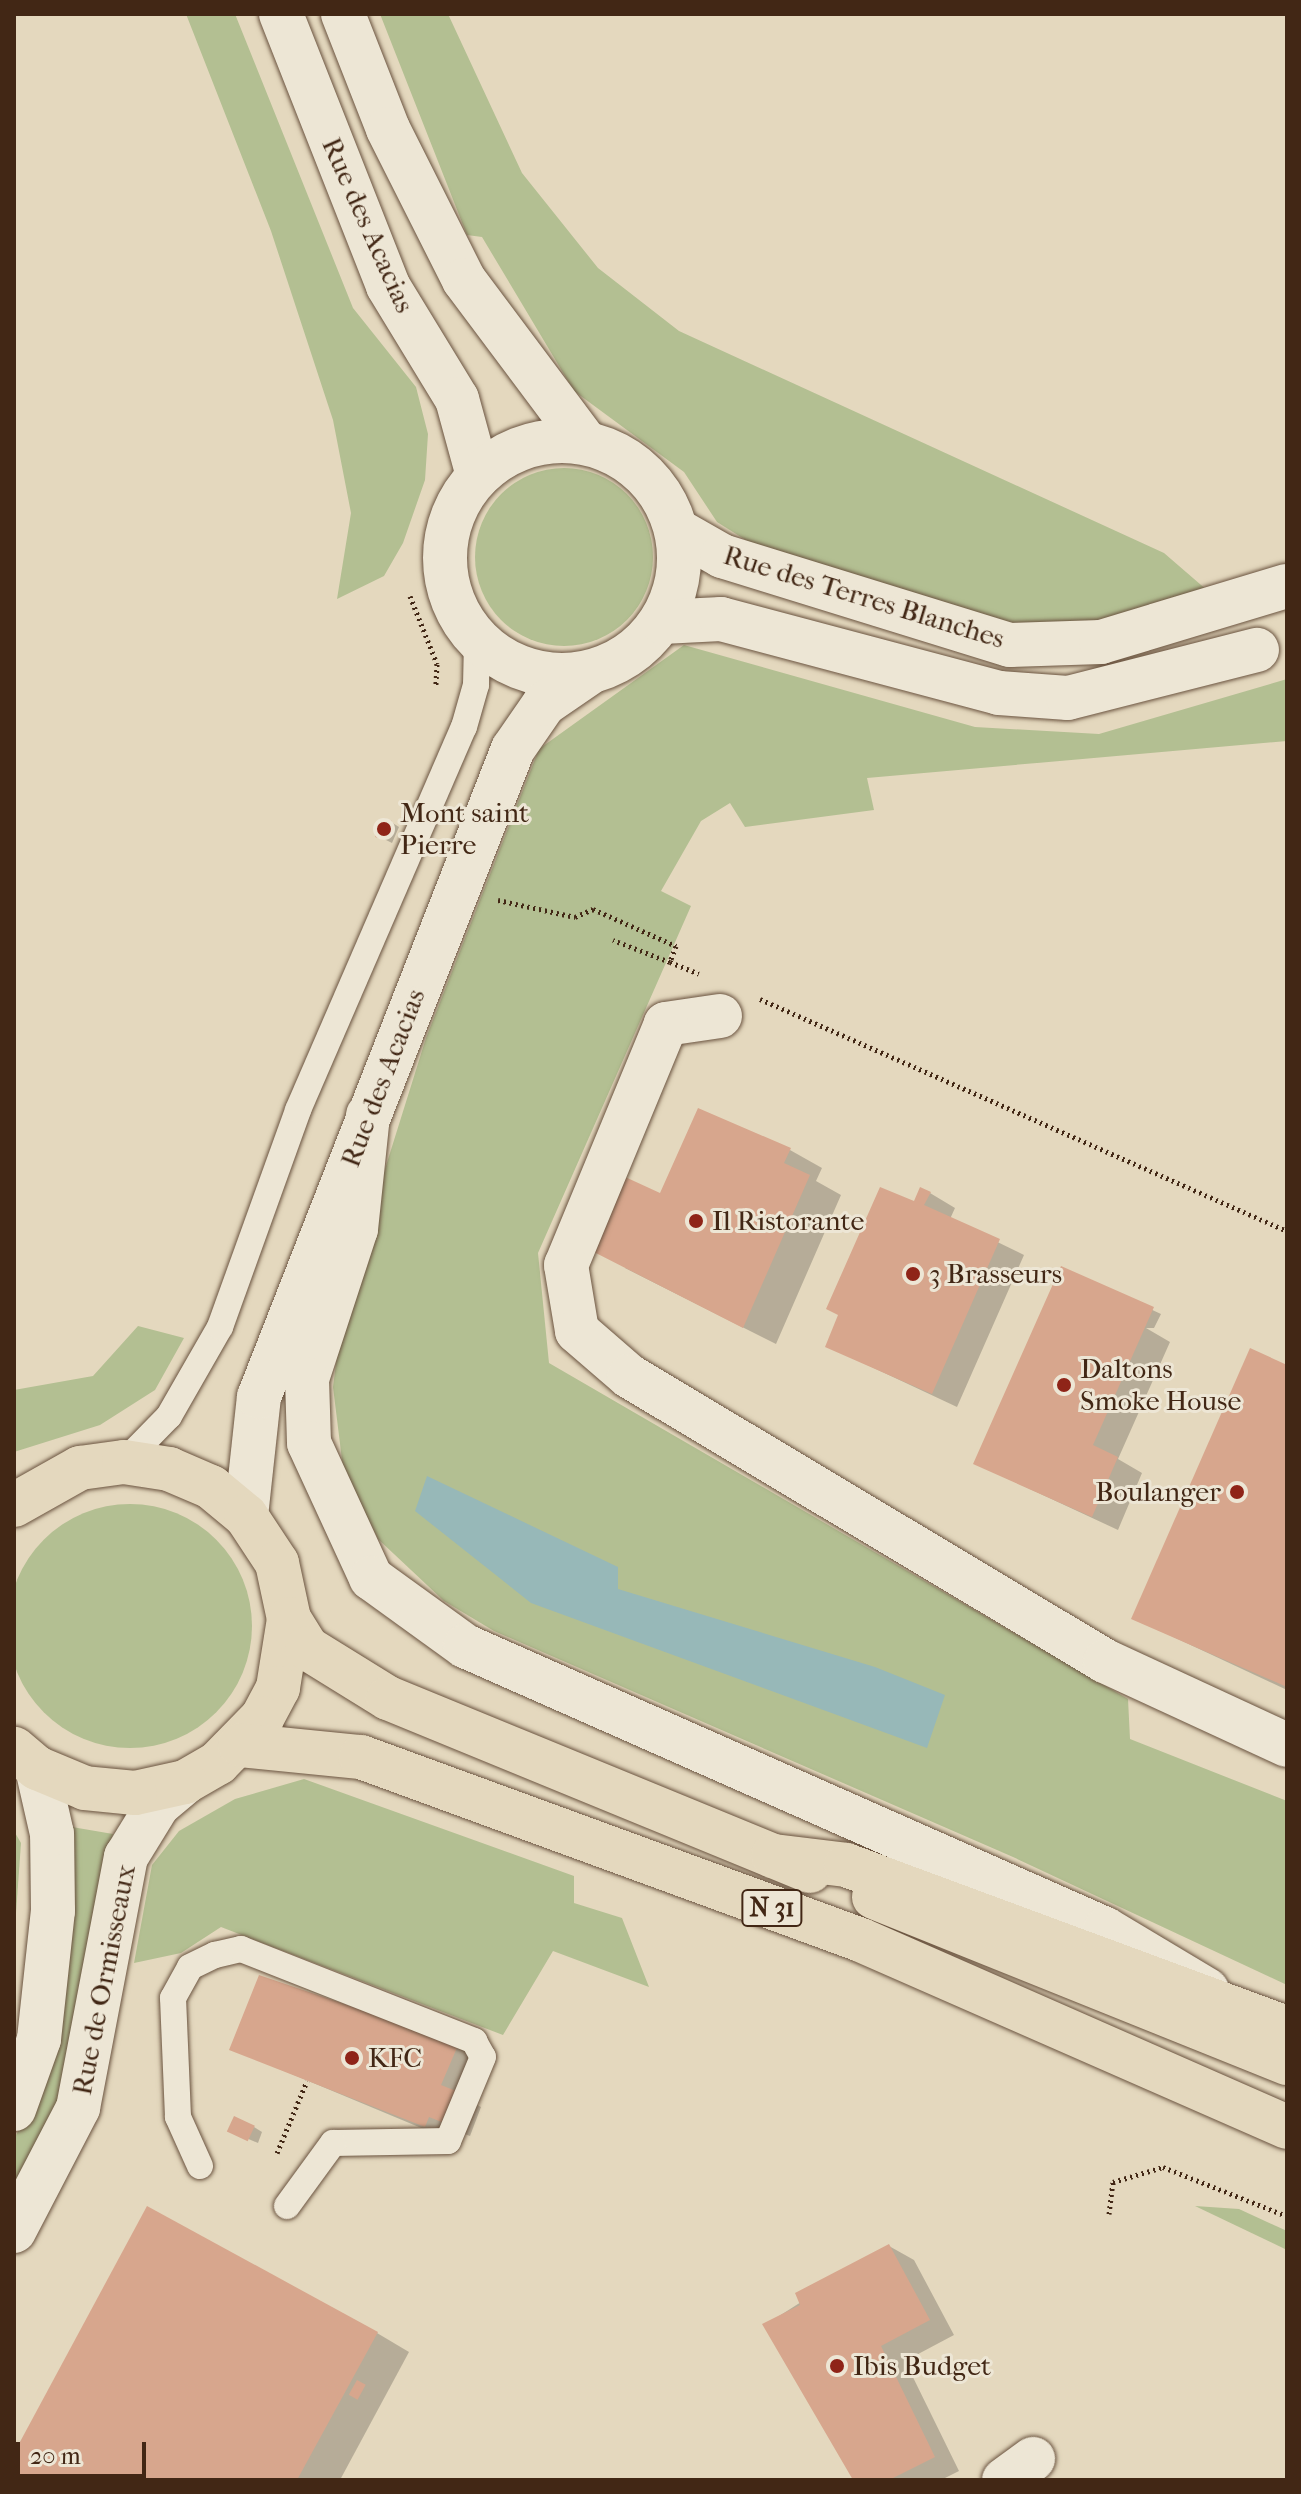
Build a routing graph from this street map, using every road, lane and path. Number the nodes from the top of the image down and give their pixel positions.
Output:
1 (281, 14) edge
2 (343, 14) edge
3 (585, 442) junction
4 (478, 476) junction
5 (678, 531) junction
6 (1287, 586) edge
7 (662, 622) junction
8 (477, 641) junction
9 (1277, 644) edge
10 (588, 674) junction
11 (502, 884) dead end
12 (613, 940) dead end
13 (670, 962) junction
14 (724, 996) junction
15 (368, 1115) junction
16 (1287, 1231) edge
17 (124, 1462) junction
18 (14, 1505) edge
19 (246, 1516) junction
20 (289, 1619) junction
21 (240, 1745) junction
22 (1287, 1745) edge
23 (26, 1759) edge
24 (185, 1782) junction
25 (773, 1856) junction
26 (1227, 2006) junction
27 (1287, 2028) edge
28 (1287, 2063) edge
29 (307, 2081) dead end
30 (14, 2109) edge
31 (1287, 2127) edge
32 (277, 2153) dead end
33 (200, 2166) dead end
34 (287, 2206) dead end
35 (1109, 2214) dead end
36 (1287, 2216) edge
37 (14, 2231) edge

1 - 4 street, Rue des Acacias
2 - 3 street, Rue des Acacias
3 - 4 street
3 - 5 street
4 - 8 street
5 - 6 street, Rue des Terres Blanches
5 - 7 street
7 - 9 street, Rue des Terres Blanches
7 - 10 street
8 - 10 street
8 - 17 lane
10 - 15 street, Rue des Acacias
11 - 13 path
12 - 13 path
13 - 14 path
14 - 16 path
14 - 22 street
15 - 19 street, Rue des Acacias
15 - 26 street
17 - 18 main road
17 - 19 main road
19 - 20 main road
20 - 21 main road
20 - 25 main road, N 31
21 - 24 main road
21 - 31 main road, N 31
23 - 24 main road
23 - 30 street, Rue de Ormisseaux
24 - 37 street, Rue de Ormisseaux
25 - 26 main road
25 - 28 main road, N 31
26 - 27 main road
29 - 32 path
33 - 34 lane
35 - 36 path

